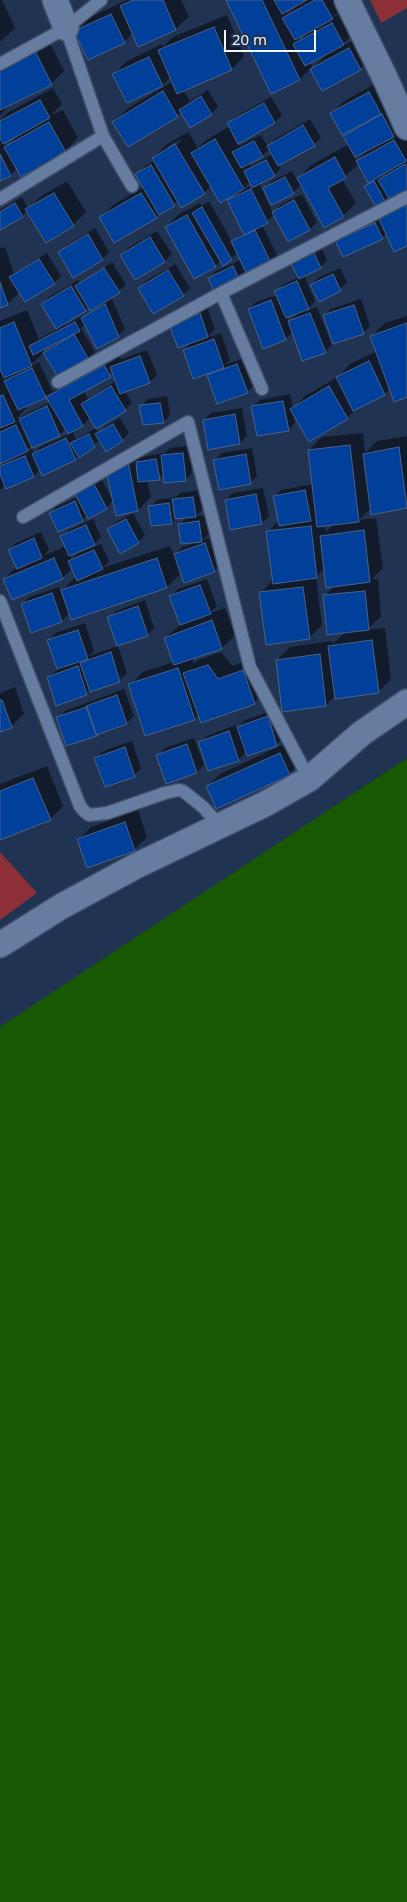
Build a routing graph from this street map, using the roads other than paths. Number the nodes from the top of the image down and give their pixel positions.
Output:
1 (55, 0) edge
2 (101, 0) edge
3 (347, 0) edge
4 (66, 28) junction
5 (0, 64) edge
6 (407, 127) edge
7 (103, 136) junction
8 (132, 186) dead end
9 (407, 197) edge
10 (0, 199) edge
11 (222, 293) junction
12 (58, 382) dead end
13 (262, 389) dead end
14 (23, 516) dead end
15 (0, 601) edge
16 (407, 702) edge
17 (309, 779) junction
18 (220, 826) junction
19 (0, 945) edge

1 - 4 street
2 - 4 lane
3 - 6 street
4 - 5 lane
4 - 7 lane
7 - 8 lane
7 - 10 lane
9 - 11 lane
11 - 12 lane
11 - 13 lane
14 - 17 lane
15 - 18 lane
16 - 17 street
17 - 18 street
18 - 19 street

